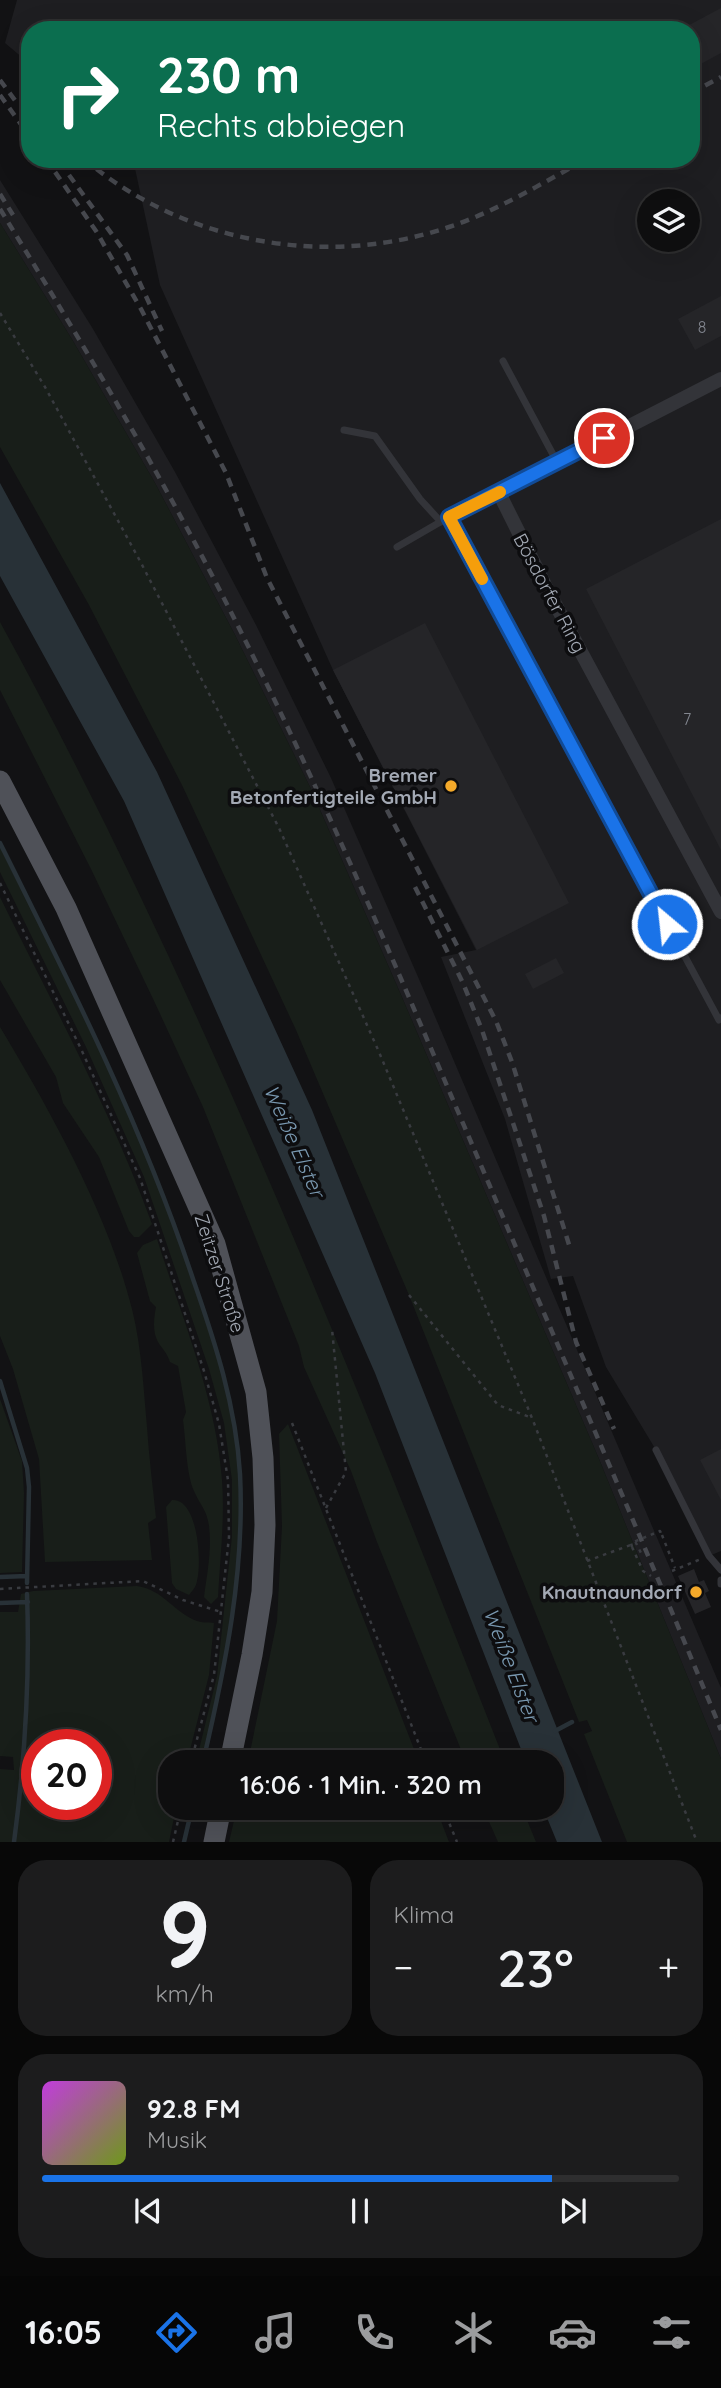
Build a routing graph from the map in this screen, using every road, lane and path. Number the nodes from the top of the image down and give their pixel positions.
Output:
1 (0, 313) edge
2 (503, 361) dead end
3 (721, 379) edge
4 (344, 430) dead end
5 (557, 462) junction
6 (499, 493) junction
7 (449, 517) junction
8 (441, 522) junction
9 (397, 547) dead end
10 (0, 781) edge
11 (0, 883) edge
12 (721, 912) edge
13 (721, 1018) edge
14 (410, 1295) dead end
15 (332, 1329) dead end
16 (532, 1418) junction
17 (292, 1423) dead end
18 (656, 1450) dead end
19 (326, 1508) junction
20 (641, 1553) dead end
21 (709, 1556) junction
22 (587, 1562) junction
23 (721, 1570) edge
24 (651, 1576) dead end
25 (0, 1589) edge
26 (221, 1612) junction
27 (195, 1750) edge
28 (232, 1750) edge
29 (421, 1750) edge
30 (178, 1820) edge
31 (219, 1820) edge
32 (448, 1820) edge
33 (173, 1842) edge
34 (214, 1842) edge
35 (457, 1842) edge
36 (697, 1842) edge

1 - 16 path
2 - 5 lane
3 - 5 street
4 - 8 lane
5 - 6 street
6 - 7 lane
6 - 12 street, Bösdorfer Ring
7 - 8 lane
7 - 13 lane
8 - 9 lane
10 - 28 main road, Zeitzer Straße
11 - 26 path
14 - 16 path
15 - 19 path
16 - 22 path
17 - 19 path
18 - 21 lane
19 - 29 path
20 - 22 path
21 - 23 lane
21 - 24 path, bridge
22 - 36 path
25 - 26 path
26 - 27 path
30 - 33 path
31 - 34 main road
32 - 35 path

